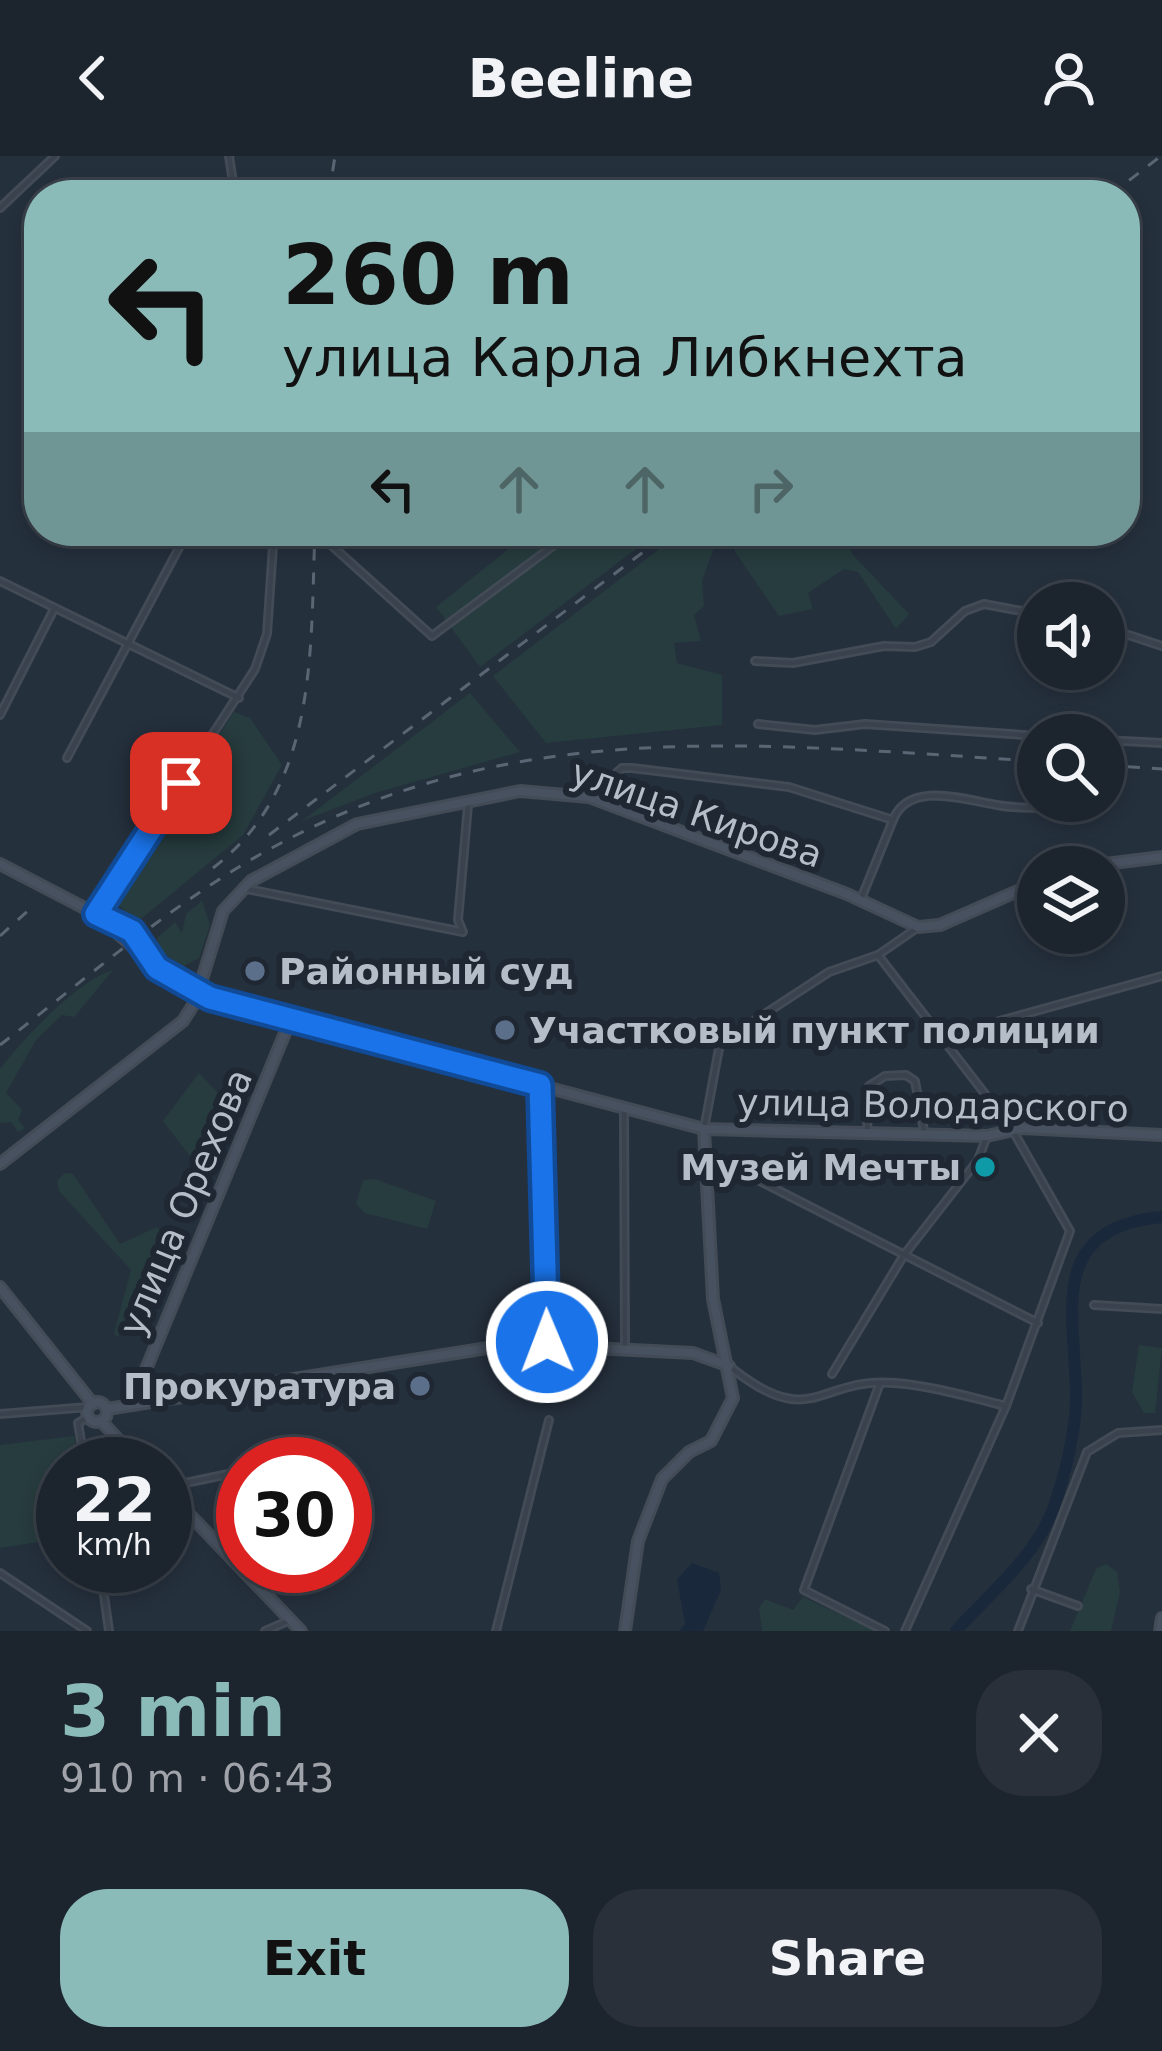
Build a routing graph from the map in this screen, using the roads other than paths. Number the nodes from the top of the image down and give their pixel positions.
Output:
1 (55, 156) edge
2 (30, 180) edge
3 (24, 185) edge
4 (0, 208) edge
5 (180, 546) edge
6 (270, 546) edge
7 (332, 546) edge
8 (553, 546) edge
9 (0, 581) edge
10 (55, 609) junction
11 (1017, 610) edge
12 (1125, 634) edge
13 (125, 645) junction
14 (1162, 646) edge
15 (755, 661) dead end
16 (239, 698) junction
17 (0, 715) edge
18 (758, 724) dead end
19 (1017, 735) edge
20 (1125, 741) edge
21 (1162, 743) edge
22 (67, 758) dead end
23 (589, 797) junction
24 (469, 799) junction
25 (1017, 806) edge
26 (892, 820) junction
27 (1162, 857) edge
28 (1125, 862) edge
29 (0, 864) edge
30 (242, 888) junction
31 (1017, 891) edge
32 (860, 901) junction
33 (96, 914) junction
34 (918, 927) junction
35 (878, 955) junction
36 (1162, 976) edge
37 (197, 992) junction
38 (290, 1022) junction
39 (946, 1041) junction
40 (540, 1085) junction
41 (624, 1108) junction
42 (1012, 1129) junction
43 (704, 1130) junction
44 (867, 1133) junction
45 (925, 1134) junction
46 (987, 1136) junction
47 (1162, 1136) edge
48 (706, 1154) junction
49 (0, 1164) edge
50 (904, 1255) junction
51 (0, 1287) edge
52 (1094, 1304) dead end
53 (1162, 1310) edge
54 (1039, 1323) junction
55 (718, 1336) junction
56 (547, 1342) junction
57 (625, 1347) junction
58 (705, 1357) junction
59 (729, 1366) junction
60 (832, 1374) dead end
61 (880, 1384) junction
62 (131, 1404) junction
63 (1006, 1406) junction
64 (90, 1409) junction
65 (107, 1409) junction
66 (0, 1414) edge
67 (548, 1420) dead end
68 (100, 1421) junction
69 (1162, 1430) edge
70 (80, 1437) edge
71 (115, 1437) edge
72 (192, 1517) edge
73 (0, 1574) edge
74 (1031, 1588) junction
75 (104, 1593) edge
76 (1078, 1606) dead end
77 (1162, 1618) edge
78 (290, 1620) junction
79 (87, 1631) edge
80 (109, 1631) edge
81 (265, 1631) edge
82 (301, 1631) edge
83 (496, 1631) edge
84 (625, 1631) edge
85 (885, 1631) edge
86 (904, 1631) edge
87 (1018, 1631) edge
88 (1160, 1631) edge

1 - 2 street
3 - 4 street
5 - 13 street
6 - 16 street
7 - 8 street
9 - 10 street
10 - 13 street
10 - 17 street
11 - 15 street
12 - 14 street
13 - 16 street
13 - 22 street
16 - 33 street
18 - 19 street
20 - 21 street
23 - 24 street, улица Кирова
23 - 26 street
23 - 32 street, улица Кирова
24 - 30 street, улица Кирова
24 - 30 street
25 - 26 street
26 - 32 street
27 - 28 street
29 - 33 street, улица Володарского
30 - 37 street, улица Кирова
31 - 34 street
32 - 34 street, улица Кирова
33 - 37 street, улица Володарского
34 - 35 street
35 - 39 street
35 - 43 street
36 - 39 street
37 - 38 street, улица Володарского
37 - 49 street
38 - 40 street, улица Володарского
38 - 62 street, улица Орехова
39 - 42 street
40 - 41 street, улица Володарского
40 - 56 street
41 - 43 street, улица Володарского
41 - 57 street
42 - 46 street, улица Володарского
42 - 47 street, улица Володарского
42 - 54 street
43 - 44 street, улица Володарского
43 - 48 street
44 - 45 street, улица Володарского
44 - 45 street
45 - 46 street, улица Володарского
46 - 50 street
48 - 50 street
48 - 55 street
50 - 54 street
50 - 60 street
51 - 64 street
52 - 53 street
54 - 63 street
55 - 58 street
55 - 59 street
56 - 57 street
56 - 62 street
57 - 58 street
58 - 59 street
59 - 61 street
59 - 84 street
61 - 63 street
61 - 85 street
62 - 65 street
63 - 86 street
64 - 65 street
64 - 66 street
64 - 68 street
64 - 70 street
65 - 68 street
67 - 83 street
68 - 71 street
69 - 74 street
72 - 78 street
73 - 79 street
74 - 76 street
74 - 87 street
75 - 80 street
77 - 88 street
78 - 81 street
78 - 82 street

